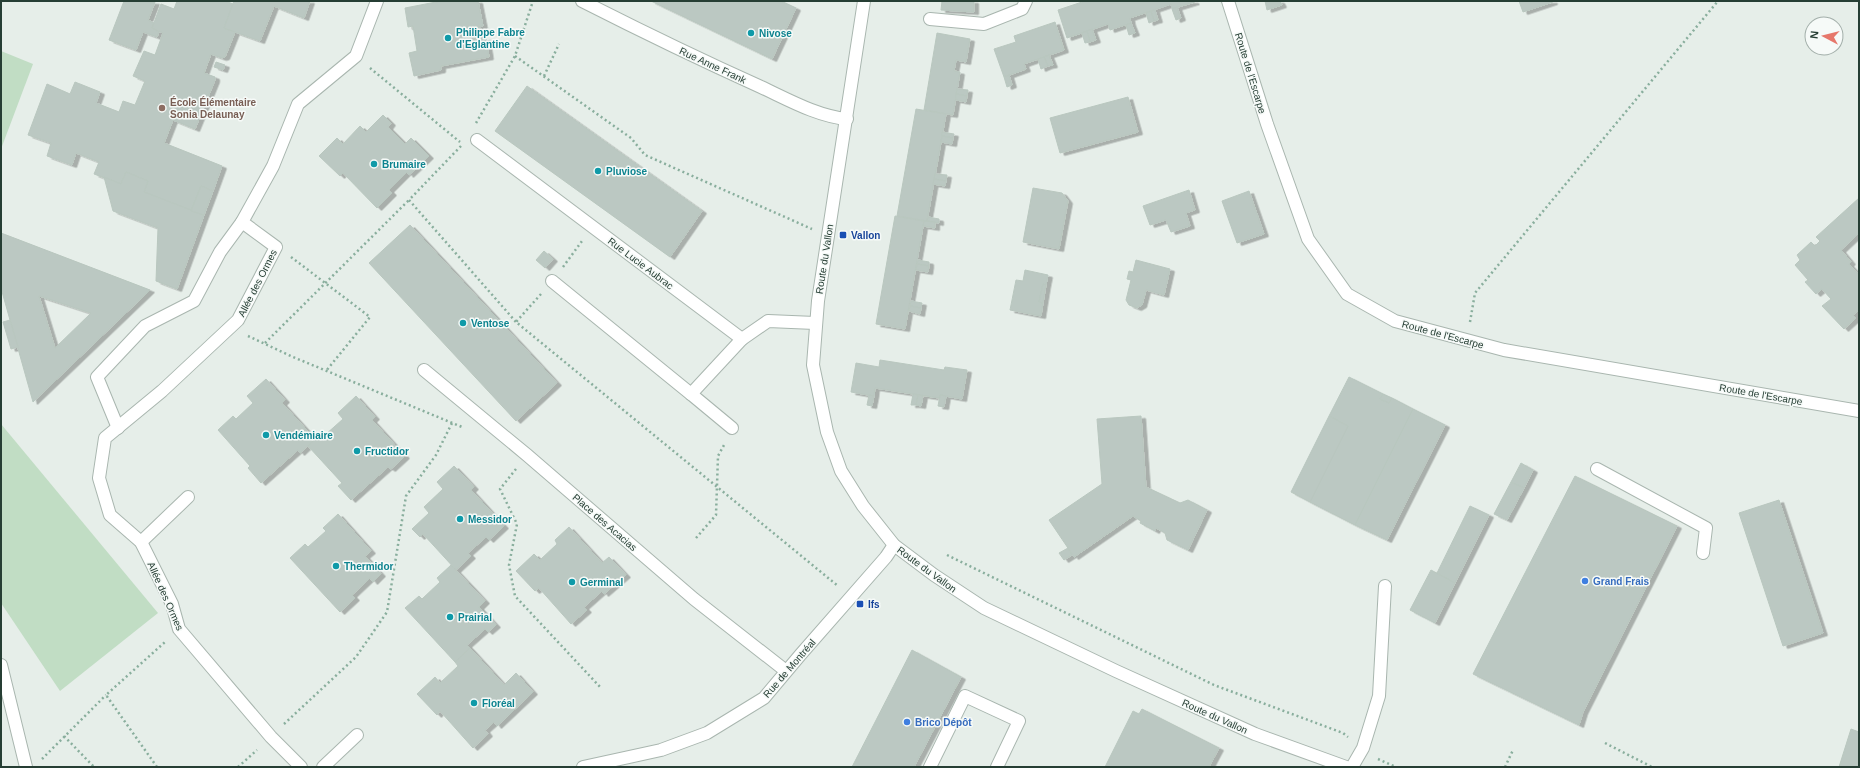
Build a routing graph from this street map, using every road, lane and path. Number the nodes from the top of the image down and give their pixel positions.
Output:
1 (377, 1) edge
2 (533, 1) edge
3 (582, 1) edge
4 (864, 1) edge
5 (1026, 1) edge
6 (1228, 1) edge
7 (1718, 1) edge
8 (930, 19) dead end
9 (559, 44) dead end
10 (515, 56) junction
11 (544, 76) junction
12 (847, 119) junction
13 (473, 138) junction
14 (409, 200) junction
15 (242, 222) junction
16 (812, 229) dead end
17 (276, 247) junction
18 (552, 281) dead end
19 (326, 282) junction
20 (516, 322) dead end
21 (815, 323) junction
22 (1470, 324) dead end
23 (742, 338) junction
24 (424, 370) dead end
25 (326, 371) junction
26 (691, 394) junction
27 (1859, 411) edge
28 (452, 422) junction
29 (118, 428) junction
30 (466, 428) dead end
31 (732, 428) joint
32 (527, 455) junction
33 (1597, 469) dead end
34 (188, 497) dead end
35 (696, 538) dead end
36 (141, 542) junction
37 (894, 545) junction
38 (1703, 553) dead end
39 (947, 555) dead end
40 (1385, 586) dead end
41 (156, 650) dead end
42 (1, 665) edge
43 (786, 671) junction
44 (601, 688) dead end
45 (106, 695) junction
46 (281, 727) dead end
47 (357, 735) dead end
48 (64, 736) junction
49 (1605, 743) dead end
50 (261, 746) dead end
51 (1363, 748) junction
52 (1514, 750) dead end
53 (40, 762) dead end
54 (26, 767) edge
55 (94, 767) edge
56 (157, 767) edge
57 (238, 767) edge
58 (301, 767) edge
59 (323, 767) edge
60 (583, 767) edge
61 (930, 767) edge
62 (997, 767) edge
63 (1346, 767) edge
64 (1352, 767) edge
65 (1396, 767) edge
66 (1505, 767) edge
67 (1652, 767) edge

1 - 15 street
2 - 10 path
3 - 12 street, Rue Anne Frank
4 - 12 street, Route du Vallon
5 - 8 street
6 - 27 street, Route de l'Escarpe
7 - 22 path
9 - 11 path
10 - 11 path
10 - 13 path
11 - 16 path
12 - 21 street, Route du Vallon
13 - 14 path
13 - 23 street, Rue Lucie Aubrac
14 - 19 path
14 - 20 path
15 - 17 street, Allée des Ormes
15 - 29 street
17 - 19 path
17 - 29 street, Allée des Ormes
18 - 26 street
19 - 25 path
19 - 25 path
21 - 23 street
21 - 37 street, Route du Vallon
23 - 26 street
24 - 32 street, Place des Acacias
25 - 28 path
26 - 31 street
28 - 30 path
28 - 46 path
29 - 36 street, Allée des Ormes
31 - 35 path
32 - 43 street, Place des Acacias
32 - 44 path
33 - 38 street
34 - 36 street
36 - 58 street, Allée des Ormes
37 - 43 street, Rue de Montréal
37 - 63 street, Route du Vallon
39 - 51 path
40 - 51 street
41 - 45 path
42 - 54 street
43 - 60 street, Rue de Montréal
45 - 48 path
45 - 56 path
47 - 59 street
48 - 53 path
48 - 55 path
49 - 67 path
50 - 57 path
51 - 64 street
51 - 65 path
52 - 66 path
61 - 62 street

